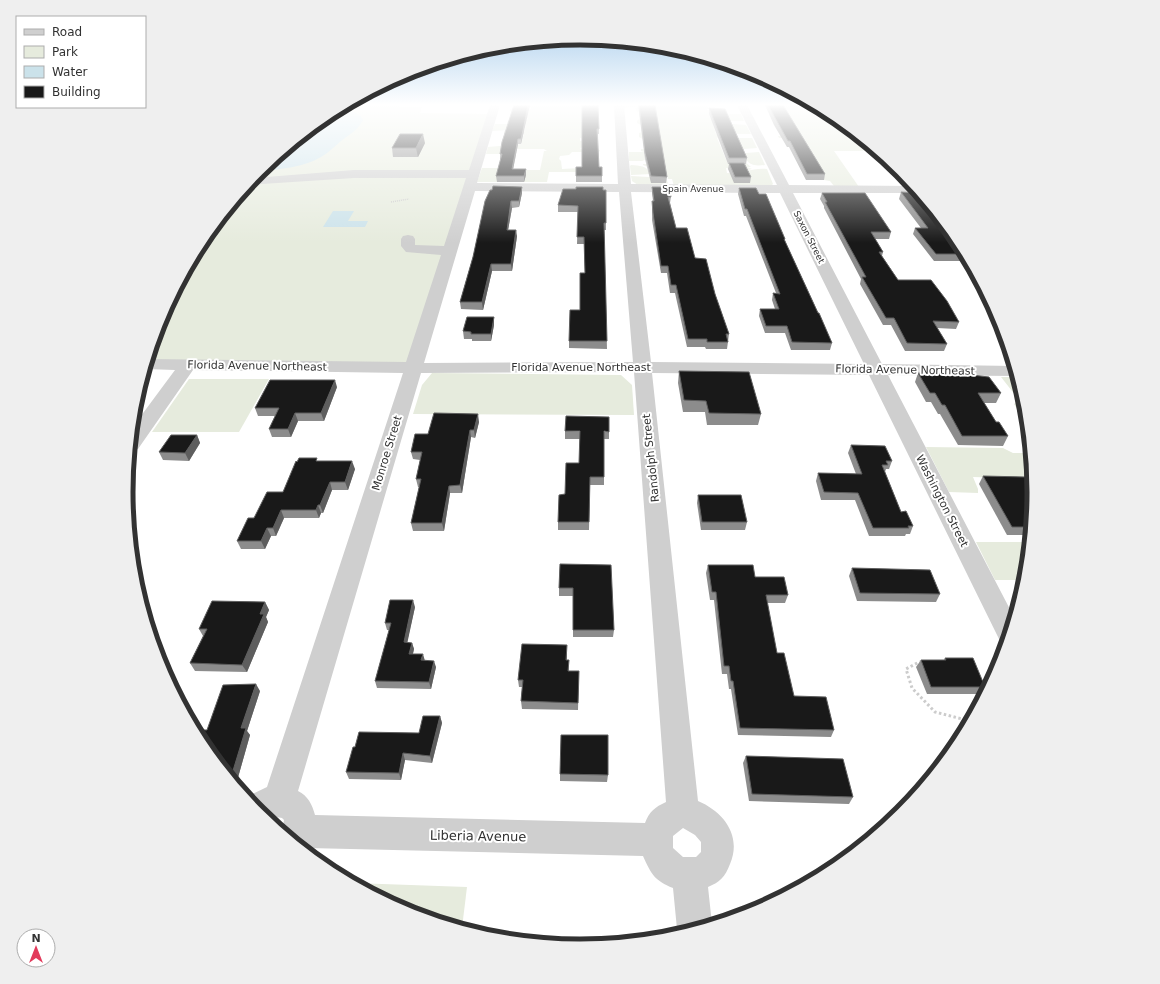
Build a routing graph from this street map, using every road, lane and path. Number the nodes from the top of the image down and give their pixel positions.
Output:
1 (481, 151) edge
2 (622, 151) edge
3 (765, 151) edge
4 (473, 174) junction
5 (259, 181) edge
6 (469, 187) junction
7 (624, 188) junction
8 (784, 190) junction
9 (909, 190) edge
10 (409, 199) dead end
11 (391, 202) dead end
12 (408, 239) dead end
13 (450, 251) junction
14 (152, 364) edge
15 (188, 365) junction
16 (642, 367) junction
17 (413, 368) junction
18 (876, 369) junction
19 (1010, 371) edge
20 (137, 436) edge
21 (1006, 627) edge
22 (926, 662) edge
23 (965, 720) edge
24 (267, 804) edge
25 (683, 812) junction
26 (297, 837) edge
27 (656, 840) junction
28 (689, 876) junction
29 (694, 924) edge

1 - 4 street, Monroe Street
2 - 7 street, Randolph Street
3 - 8 street, Saxon Street
4 - 5 street
4 - 6 street, Monroe Street
6 - 7 street, Spain Avenue
6 - 13 street, Monroe Street
7 - 8 street, Spain Avenue
7 - 16 street, Randolph Street
8 - 9 street, Spain Avenue
8 - 18 street, Saxon Street
10 - 11 path
12 - 13 street
13 - 17 street, Monroe Street
14 - 15 street, Florida Avenue Northeast
15 - 17 street, Florida Avenue Northeast
15 - 20 street
16 - 17 street, Florida Avenue Northeast
16 - 18 street, Florida Avenue Northeast
16 - 25 street, Randolph Street
17 - 24 street, Monroe Street
18 - 19 street, Florida Avenue Northeast
18 - 21 street, Washington Street
22 - 23 path
24 - 26 street
25 - 27 street
25 - 28 street
26 - 27 street, Liberia Avenue
27 - 28 street
28 - 29 street

